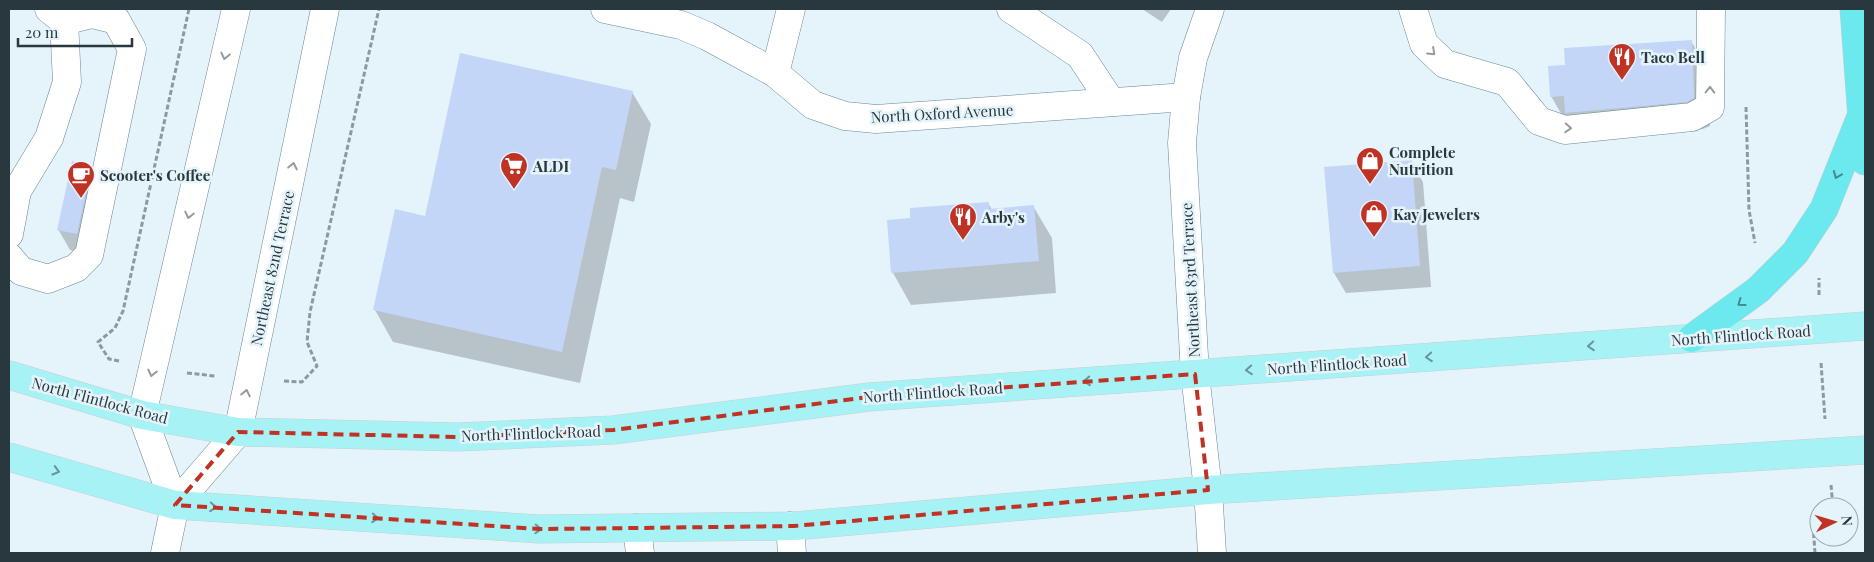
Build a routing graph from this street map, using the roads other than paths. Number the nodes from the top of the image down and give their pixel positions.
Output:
1 (236, 9) edge
2 (325, 9) edge
3 (605, 9) edge
4 (791, 9) edge
5 (1011, 9) edge
6 (1210, 9) edge
7 (1413, 9) edge
8 (1711, 9) edge
9 (1854, 9) edge
10 (56, 15) edge
11 (683, 17) edge
12 (775, 73) junction
13 (1186, 97) junction
14 (1111, 102) junction
15 (1862, 114) junction
16 (1865, 161) edge
17 (9, 234) edge
18 (9, 257) edge
19 (1865, 326) edge
20 (1692, 338) junction
21 (1195, 374) junction
22 (9, 375) edge
23 (142, 414) junction
24 (238, 432) junction
25 (1865, 450) edge
26 (9, 457) edge
27 (1208, 490) junction
28 (174, 505) junction
29 (790, 526) junction
30 (638, 541) edge
31 (165, 553) edge
32 (792, 553) edge
33 (1212, 553) edge

1 -> 23 street
24 -> 2 street, Northeast 82nd Terrace
3 - 11 street, North Oxford Avenue
4 - 12 street
5 - 14 street
6 - 13 street, Northeast 83rd Terrace
7 -> 8 street
9 - 15 highway
10 - 17 street
10 - 18 street
11 - 12 street, North Oxford Avenue
12 - 14 street, North Oxford Avenue
13 - 14 street, North Oxford Avenue
13 - 21 street, Northeast 83rd Terrace
15 - 16 highway
15 -> 20 highway
19 - 20 main road, North Flintlock Road
20 -> 21 main road, North Flintlock Road
21 -> 24 main road, North Flintlock Road
21 - 27 street, Northeast 83rd Terrace
22 - 23 main road, North Flintlock Road
23 - 24 main road, North Flintlock Road
23 - 28 street
24 - 28 street, Northeast 82nd Terrace
25 - 27 main road
26 -> 28 main road
27 - 29 main road
27 - 33 street, Northeast 83rd Terrace
28 -> 30 main road
28 - 31 street
29 - 30 main road
29 - 32 street

